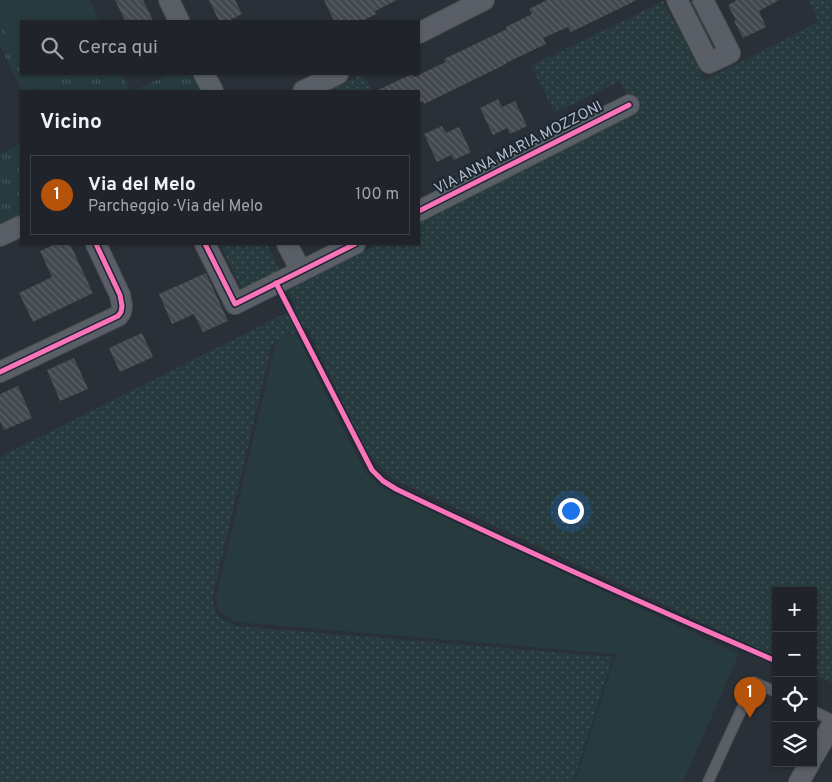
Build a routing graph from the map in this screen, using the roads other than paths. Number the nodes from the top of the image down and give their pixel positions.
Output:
1 (169, 0) edge
2 (484, 0) edge
3 (677, 0) edge
4 (703, 0) edge
5 (179, 20) edge
6 (420, 32) edge
7 (205, 75) edge
8 (336, 75) edge
9 (212, 90) edge
10 (305, 90) edge
11 (629, 105) dead end
12 (420, 210) edge
13 (20, 226) edge
14 (0, 236) edge
15 (96, 245) edge
16 (206, 245) edge
17 (288, 245) edge
18 (353, 245) edge
19 (301, 271) junction
20 (0, 372) edge
21 (772, 690) edge
22 (817, 713) edge
23 (832, 720) edge
24 (832, 725) edge
25 (817, 750) edge
26 (808, 767) edge
27 (708, 782) edge
28 (799, 782) edge

1 - 5 street
2 - 6 street
3 - 4 street
7 - 9 street
8 - 10 street
11 - 12 street, VIA ANNA MARIA MOZZONI
13 - 14 street
15 - 20 street
16 - 19 street
17 - 19 street
18 - 19 street
21 - 27 lane
22 - 23 lane
24 - 25 street
26 - 28 street

